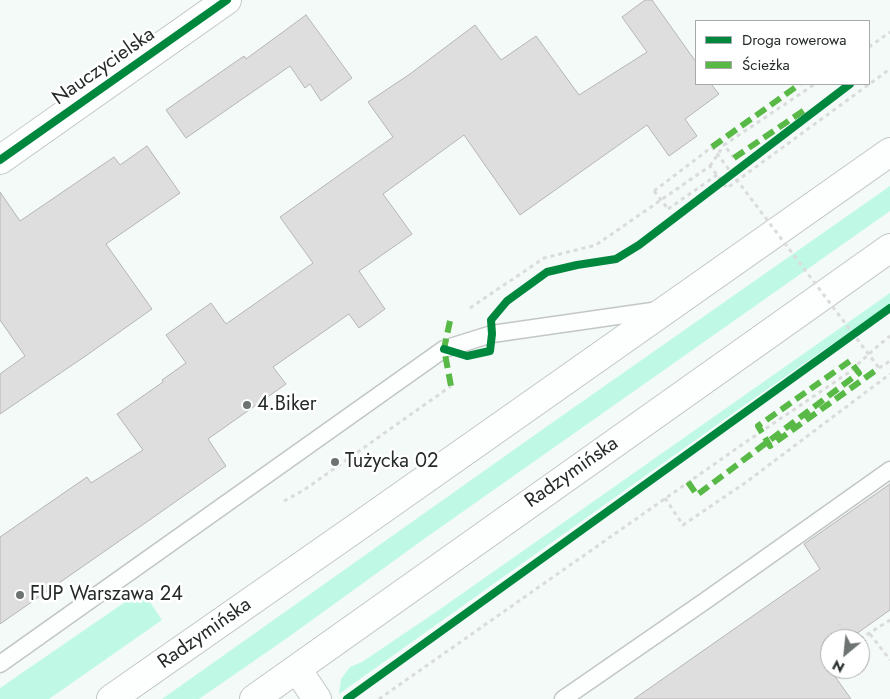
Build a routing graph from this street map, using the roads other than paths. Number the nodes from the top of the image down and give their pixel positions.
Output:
1 (228, 0) edge
2 (890, 152) edge
3 (0, 160) edge
4 (889, 250) edge
5 (666, 309) junction
6 (890, 470) edge
7 (0, 664) edge
8 (297, 669) junction
9 (111, 699) edge
10 (254, 699) edge
11 (317, 699) edge
12 (563, 699) edge

1 - 3 main road, Nauczycielska
2 - 5 main road, Radzymińska
4 - 8 main road, Radzymińska
5 - 7 lane, Radzymińska
5 - 9 main road, Radzymińska
6 - 12 lane
8 - 10 main road, Radzymińska
8 - 11 main road

